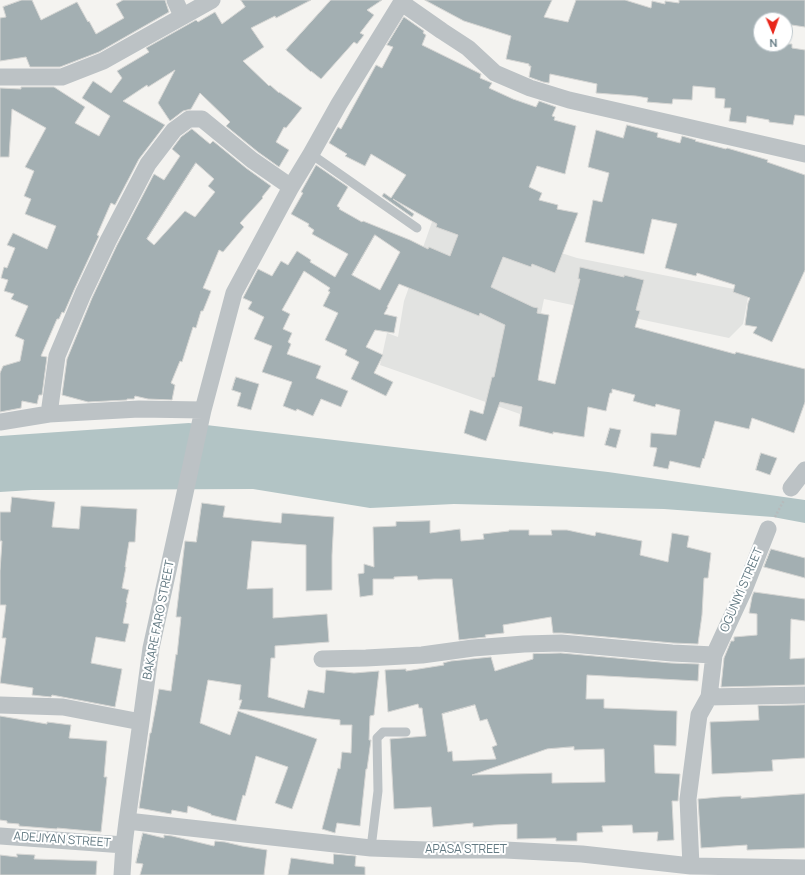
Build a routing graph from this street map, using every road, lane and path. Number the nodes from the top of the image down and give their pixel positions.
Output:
1 (175, 0) edge
2 (212, 0) edge
3 (402, 1) edge
4 (182, 16) junction
5 (0, 77) edge
6 (311, 154) junction
7 (805, 154) edge
8 (291, 187) junction
9 (417, 228) dead end
10 (202, 412) junction
11 (49, 414) junction
12 (0, 422) edge
13 (805, 470) edge
14 (791, 488) joint
15 (768, 529) joint
16 (714, 655) junction
17 (322, 659) dead end
18 (805, 695) edge
19 (710, 697) junction
20 (0, 705) edge
21 (142, 722) junction
22 (406, 732) dead end
23 (127, 821) junction
24 (0, 836) edge
25 (124, 845) junction
26 (371, 848) junction
27 (805, 868) edge
28 (701, 869) edge
29 (122, 875) edge

1 - 4 street
2 - 4 street
3 - 6 street, BAKARE FARO STREET
3 - 7 street
4 - 5 street
6 - 8 street, BAKARE FARO STREET
6 - 9 lane
8 - 10 street, BAKARE FARO STREET
8 - 11 street
10 - 11 street
10 - 21 street, BAKARE FARO STREET
11 - 12 street
13 - 14 street
14 - 15 path
15 - 16 street, OGUNIYI STREET
16 - 17 street
16 - 19 street, OGUNIYI STREET
18 - 19 street
19 - 28 street
20 - 21 street
21 - 23 street, BAKARE FARO STREET
22 - 26 lane
23 - 25 street, BAKARE FARO STREET
23 - 26 street, APASA STREET
24 - 25 street, ADEJIYAN STREET
25 - 29 street, BAKARE FARO STREET
26 - 28 street, APASA STREET
27 - 28 street, APASA STREET

